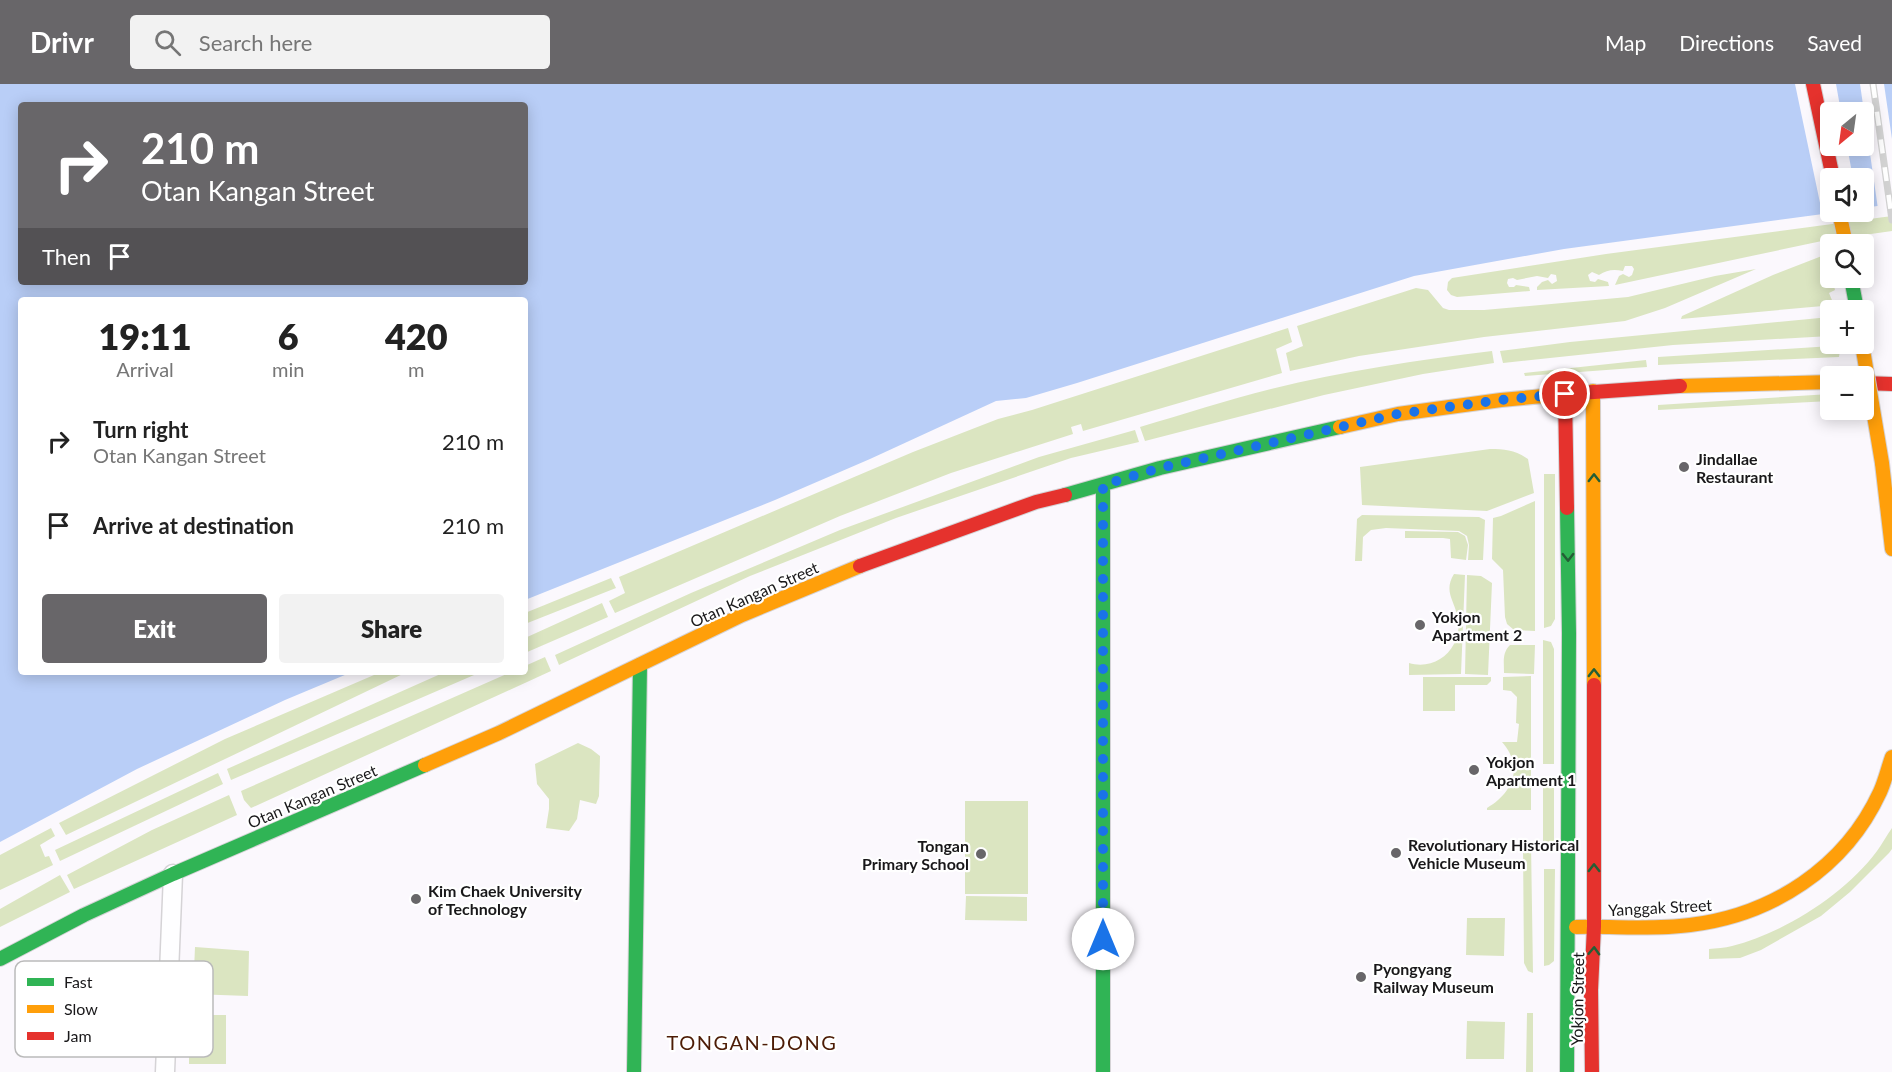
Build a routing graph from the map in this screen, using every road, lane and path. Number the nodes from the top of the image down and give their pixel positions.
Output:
1 (1813, 84) edge
2 (1831, 168) edge
3 (1864, 354) edge
4 (1820, 382) edge
5 (1874, 383) edge
6 (1892, 384) edge
7 (1593, 392) junction
8 (1565, 394) junction
9 (1103, 485) junction
10 (1892, 549) edge
11 (640, 665) junction
12 (1892, 758) edge
13 (173, 874) junction
14 (1594, 926) junction
15 (1568, 928) junction
16 (0, 959) edge
17 (169, 961) edge
18 (166, 1057) edge
19 (165, 1072) edge
20 (634, 1072) edge
21 (1103, 1072) edge
22 (1567, 1072) edge
23 (1592, 1072) edge

1 - 2 main road
3 - 10 main road, bridge
4 - 7 main road, Otan Kangan Street
5 - 6 main road
7 - 8 main road, Otan Kangan Street
14 -> 7 main road, Yokjon Street
8 - 9 main road, Otan Kangan Street
8 -> 15 main road, Yokjon Street
9 - 11 main road, Otan Kangan Street
9 - 21 main road
11 - 13 main road, Otan Kangan Street
11 - 20 main road
12 - 14 main road, Yanggak Street
13 - 16 main road, Otan Kangan Street
13 - 17 street
14 - 15 main road, Yanggak Street
23 -> 14 main road, Yokjon Street
15 - 22 main road, Yokjon Street
18 - 19 street

